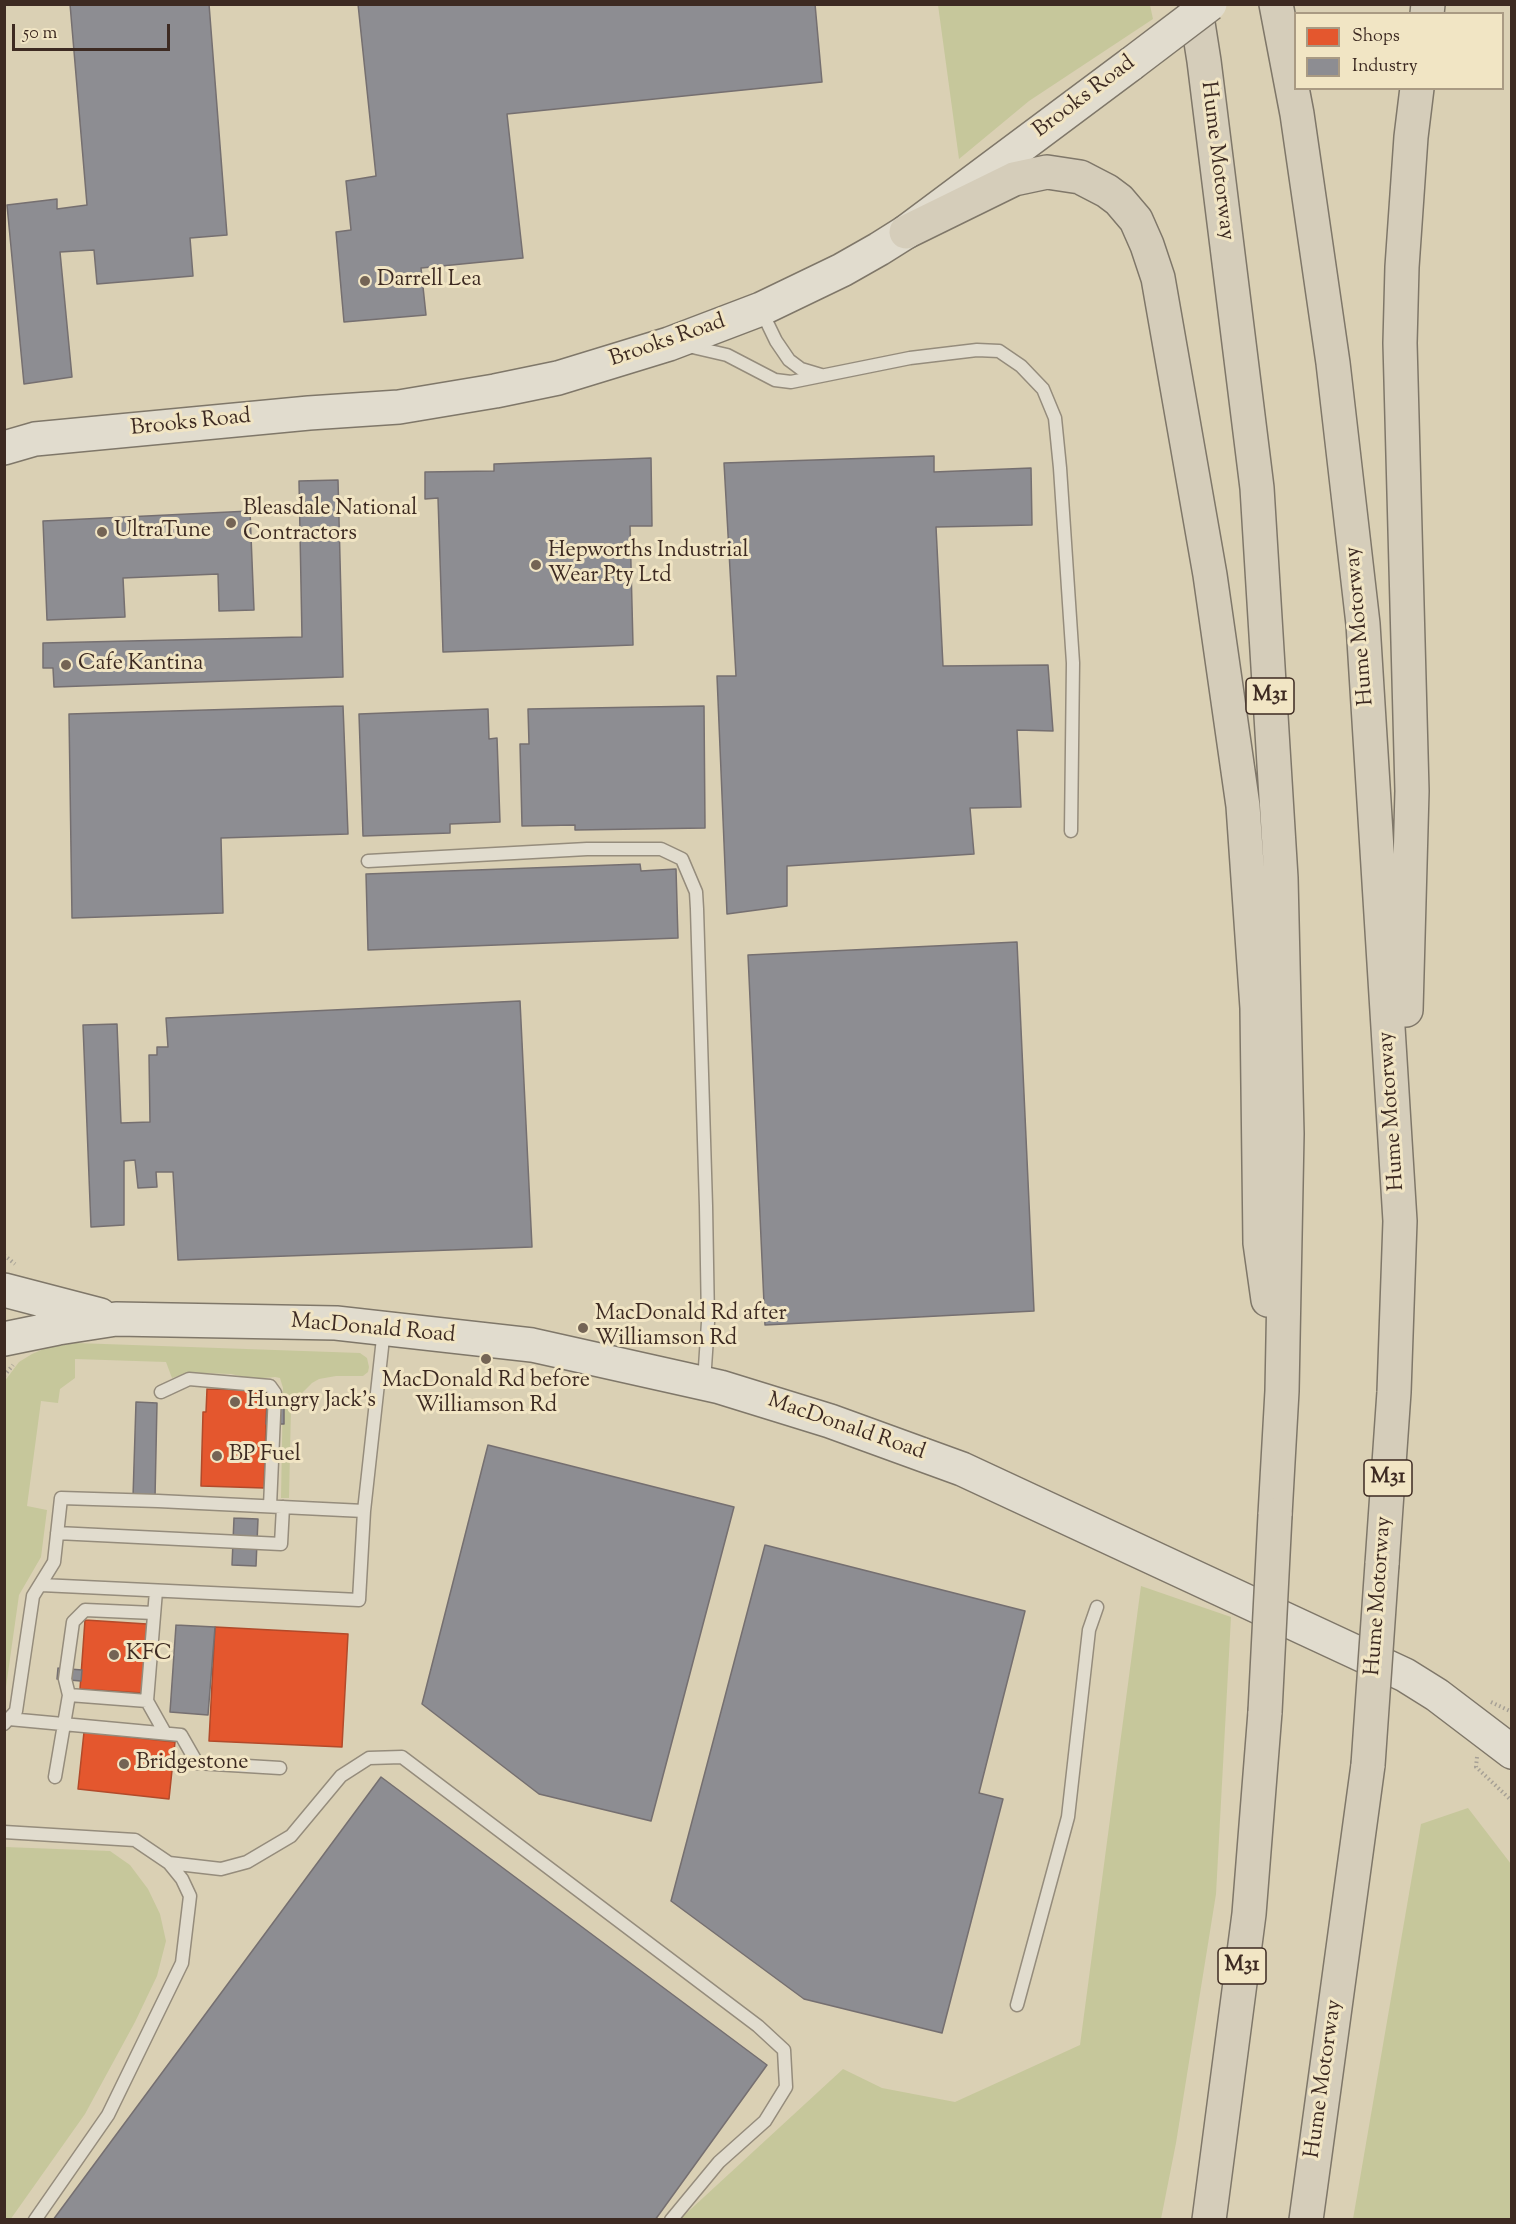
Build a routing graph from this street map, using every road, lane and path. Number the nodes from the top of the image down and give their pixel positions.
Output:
1 (1195, 4) edge
2 (1210, 4) edge
3 (1276, 4) edge
4 (1417, 90) edge
5 (906, 232) junction
6 (761, 309) junction
7 (669, 344) junction
8 (831, 374) junction
9 (20, 436) edge
10 (4, 448) edge
11 (1071, 831) dead end
12 (368, 861) dead end
13 (1400, 1221) junction
14 (4, 1290) edge
15 (4, 1302) edge
16 (116, 1319) junction
17 (4, 1325) edge
18 (384, 1328) junction
19 (4, 1339) edge
20 (704, 1383) junction
21 (1282, 1391) junction
22 (160, 1392) dead end
23 (270, 1506) junction
24 (283, 1507) junction
25 (364, 1511) junction
26 (57, 1533) junction
27 (41, 1586) junction
28 (156, 1591) junction
29 (1097, 1607) dead end
30 (154, 1613) junction
31 (69, 1695) junction
32 (147, 1701) junction
33 (7, 1722) edge
34 (64, 1724) junction
35 (165, 1733) junction
36 (1512, 1752) edge
37 (280, 1768) dead end
38 (55, 1777) dead end
39 (1504, 1793) dead end
40 (1512, 1801) edge
41 (4, 1832) edge
42 (169, 1863) junction
43 (1017, 2005) dead end
44 (35, 2220) edge
45 (671, 2220) edge
46 (1209, 2220) edge
47 (1306, 2220) edge

1 - 21 highway, Hume Motorway / M31
2 - 5 street, Brooks Road, bridge
3 - 13 highway, Hume Motorway / M31
4 - 13 highway
5 - 6 street, Brooks Road
5 - 21 highway
6 - 7 street, Brooks Road
6 - 8 lane
7 - 8 lane
7 - 9 street, Brooks Road
8 - 11 lane
9 - 10 street, Brooks Road
12 - 20 lane
13 - 47 highway, Hume Motorway / M31, bridge
14 - 16 street, MacDonald Road
15 - 17 street
16 - 18 street, MacDonald Road
16 - 19 street, MacDonald Road
18 - 20 street, MacDonald Road
18 - 25 lane
20 - 36 street, MacDonald Road
21 - 46 highway, Hume Motorway / M31, bridge
22 - 23 lane
23 - 24 lane
23 - 26 lane
24 - 25 lane
24 - 26 lane
25 - 28 lane
26 - 27 lane
27 - 28 lane
27 - 33 lane
28 - 30 lane
29 - 43 lane
30 - 31 lane
30 - 32 lane
31 - 32 lane
31 - 34 lane
32 - 35 lane
33 - 34 lane
34 - 35 lane
34 - 38 lane
35 - 37 lane
39 - 40 path
41 - 42 lane
42 - 44 lane
42 - 45 lane

